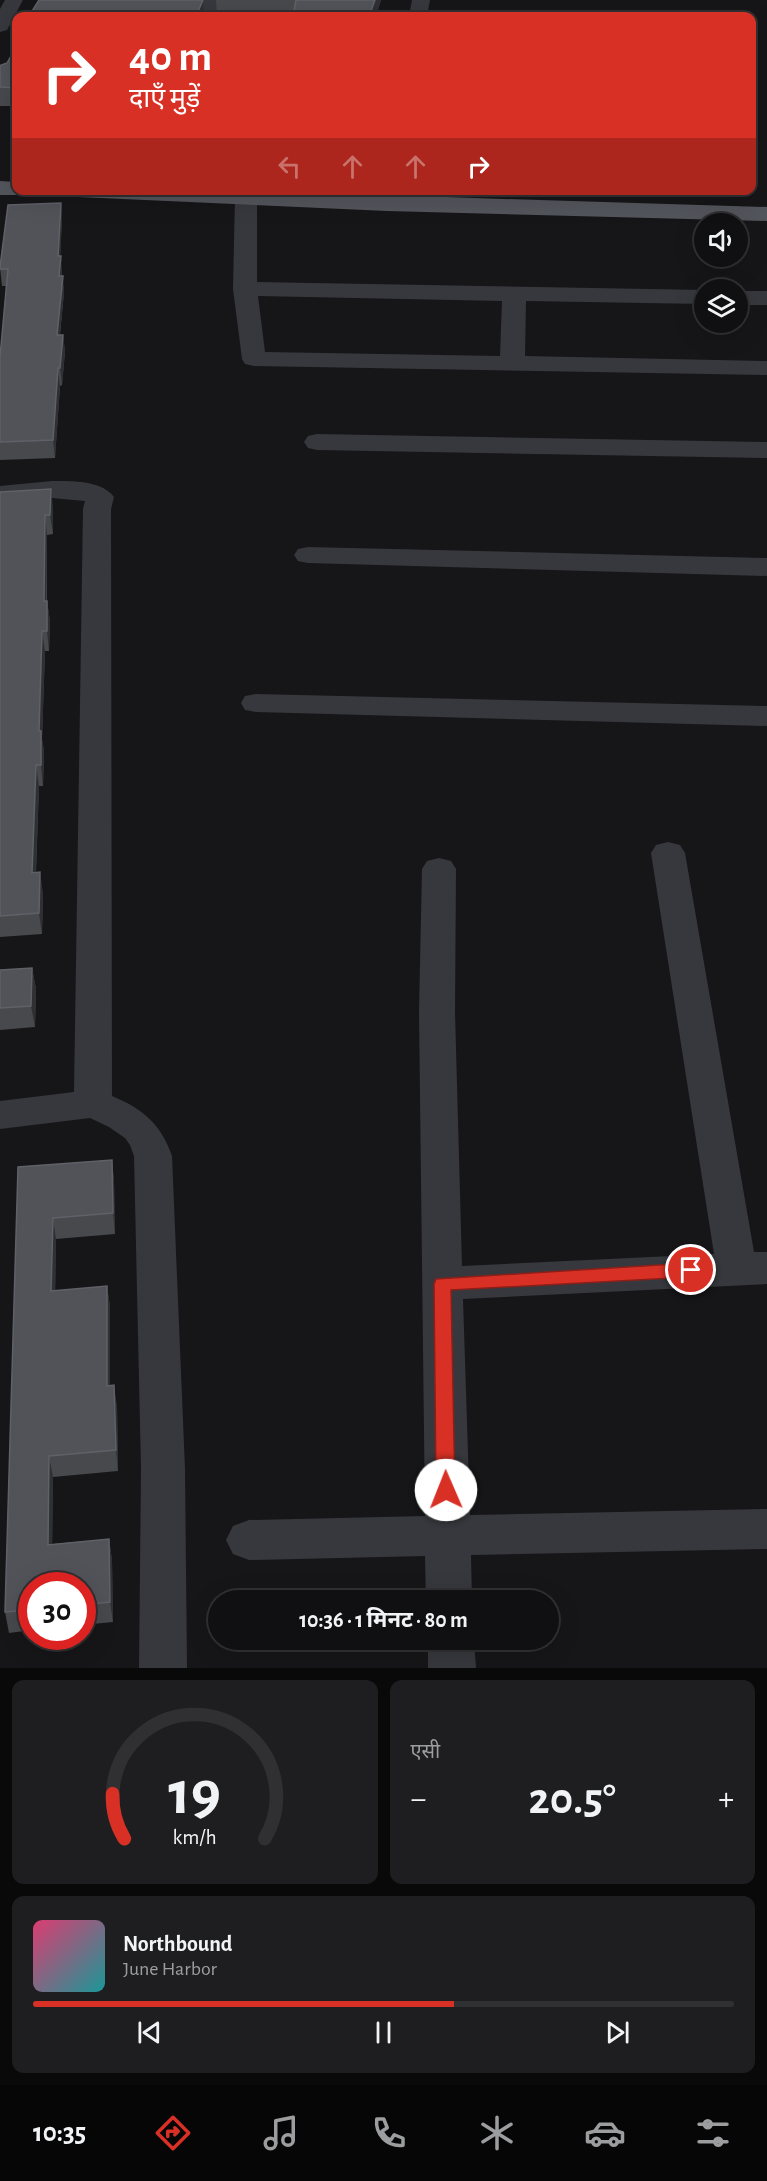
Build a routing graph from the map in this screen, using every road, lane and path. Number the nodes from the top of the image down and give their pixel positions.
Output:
1 (14, 0) edge
2 (404, 0) edge
3 (421, 0) edge
4 (0, 26) edge
5 (207, 195) edge
6 (246, 197) junction
7 (388, 197) edge
8 (767, 214) edge
9 (245, 289) junction
10 (514, 294) junction
11 (694, 297) edge
12 (748, 298) edge
13 (767, 298) edge
14 (512, 363) junction
15 (767, 368) edge
16 (317, 441) dead end
17 (767, 450) edge
18 (0, 494) edge
19 (308, 555) dead end
20 (767, 567) edge
21 (256, 703) dead end
22 (767, 716) edge
23 (668, 852) dead end
24 (439, 869) dead end
25 (93, 1104) junction
26 (0, 1115) edge
27 (752, 1268) edge
28 (442, 1284) junction
29 (767, 1529) edge
30 (446, 1535) junction
31 (249, 1540) dead end
32 (449, 1590) edge
33 (451, 1650) edge
34 (163, 1668) edge
35 (452, 1668) edge

1 - 4 street
2 - 3 street
5 - 6 main road
6 - 7 main road
6 - 9 street
7 - 8 main road
9 - 10 street
9 - 14 street
10 - 11 street
10 - 14 street
12 - 13 street
14 - 15 street
16 - 17 street
18 - 25 street
19 - 20 street
21 - 22 street
23 - 27 street
24 - 28 street
25 - 26 street
25 - 34 street
27 - 28 street
28 - 30 street
29 - 30 street
30 - 31 street
30 - 32 street
33 - 35 street

